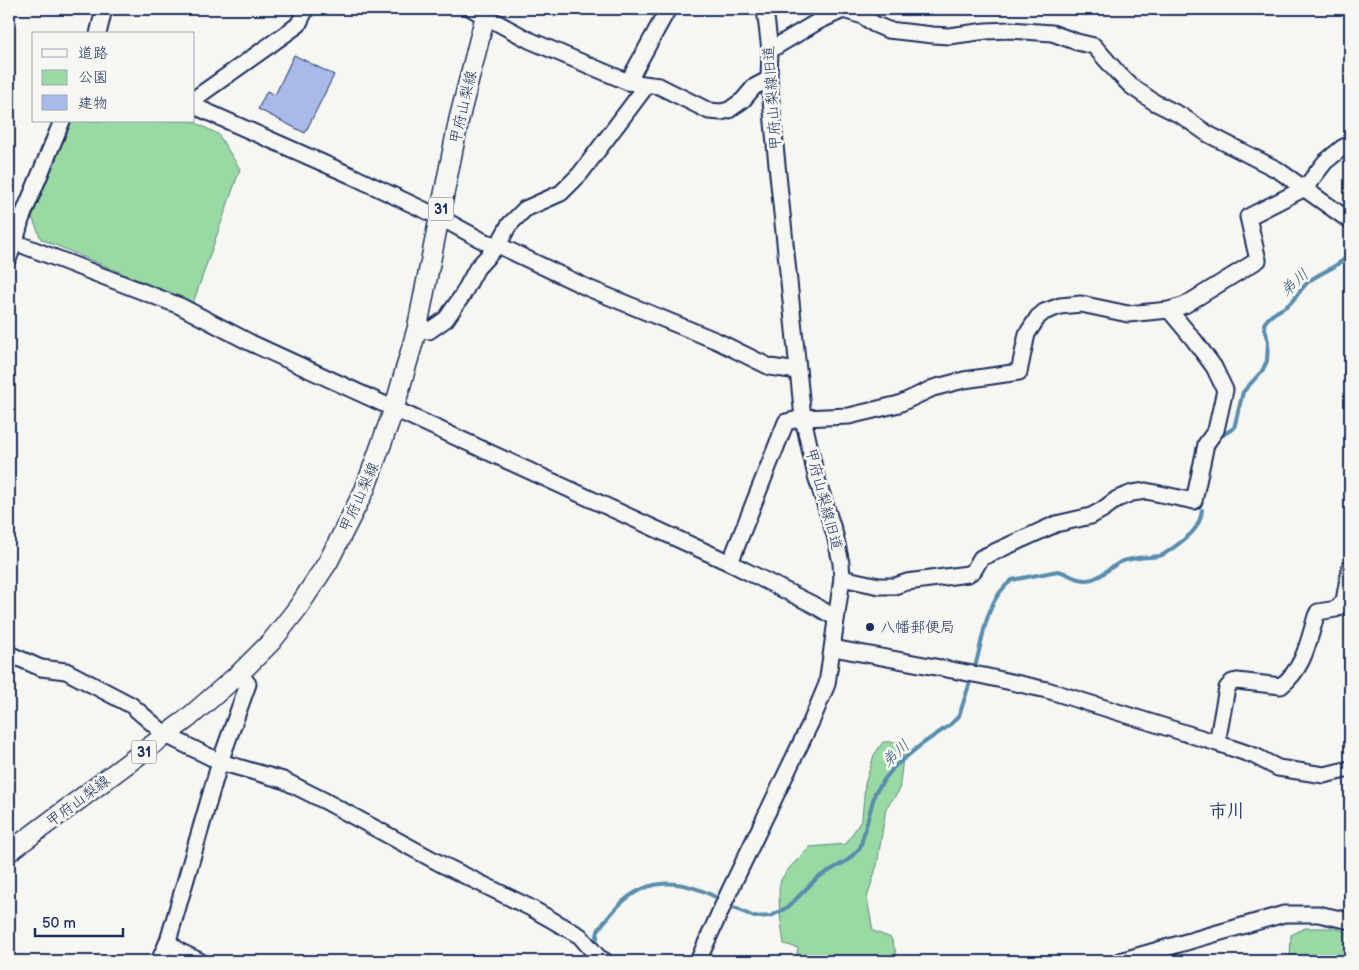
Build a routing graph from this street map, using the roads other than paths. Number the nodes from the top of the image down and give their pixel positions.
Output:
1 (104, 9) edge
2 (306, 9) edge
3 (668, 9) edge
4 (765, 9) edge
5 (481, 11) edge
6 (98, 32) edge
7 (770, 50) junction
8 (769, 79) junction
9 (628, 82) junction
10 (647, 85) junction
11 (195, 98) edge
12 (195, 106) edge
13 (62, 122) edge
14 (1350, 144) edge
15 (1305, 188) junction
16 (439, 217) junction
17 (1350, 221) edge
18 (12, 241) edge
19 (498, 245) junction
20 (9, 257) edge
21 (1169, 310) junction
22 (417, 329) junction
23 (798, 372) junction
24 (394, 409) junction
25 (803, 418) junction
26 (730, 563) junction
27 (1350, 567) edge
28 (842, 578) junction
29 (836, 618) junction
30 (833, 648) junction
31 (9, 654) edge
32 (240, 673) junction
33 (166, 734) junction
34 (1217, 743) junction
35 (220, 762) junction
36 (1350, 769) edge
37 (9, 852) edge
38 (1350, 921) edge
39 (168, 941) junction
40 (602, 959) edge
41 (159, 961) edge
42 (200, 961) edge
43 (698, 961) edge
44 (1120, 961) edge

1 - 6 street
2 - 11 street
3 - 9 street
4 - 7 street, 甲府山梨線旧道
5 - 9 street
5 - 16 main road, 甲府山梨線 / 31
7 - 8 street, 甲府山梨線旧道
7 - 15 street
8 - 10 street
8 - 23 street, 甲府山梨線旧道
9 - 10 street
10 - 19 street
12 - 16 street
13 - 18 street
14 - 15 street
15 - 17 street
15 - 21 street
16 - 19 street
16 - 22 main road, 甲府山梨線 / 31
18 - 20 street
18 - 24 street
19 - 22 street
19 - 23 street
21 - 25 street
21 - 28 street
22 - 24 main road, 甲府山梨線 / 31
23 - 25 street, 甲府山梨線旧道
24 - 26 street
24 - 32 main road, 甲府山梨線 / 31
25 - 26 street
25 - 28 street, 甲府山梨線旧道
26 - 29 street
27 - 34 street
28 - 29 street, 甲府山梨線旧道
29 - 30 street, 甲府山梨線旧道
30 - 34 street
30 - 43 street, 甲府山梨線旧道
31 - 33 street
32 - 33 main road, 甲府山梨線 / 31
32 - 35 street
33 - 35 street
33 - 37 main road, 甲府山梨線 / 31
34 - 36 street
35 - 39 street
35 - 40 street
38 - 44 street
39 - 41 street
39 - 42 street

